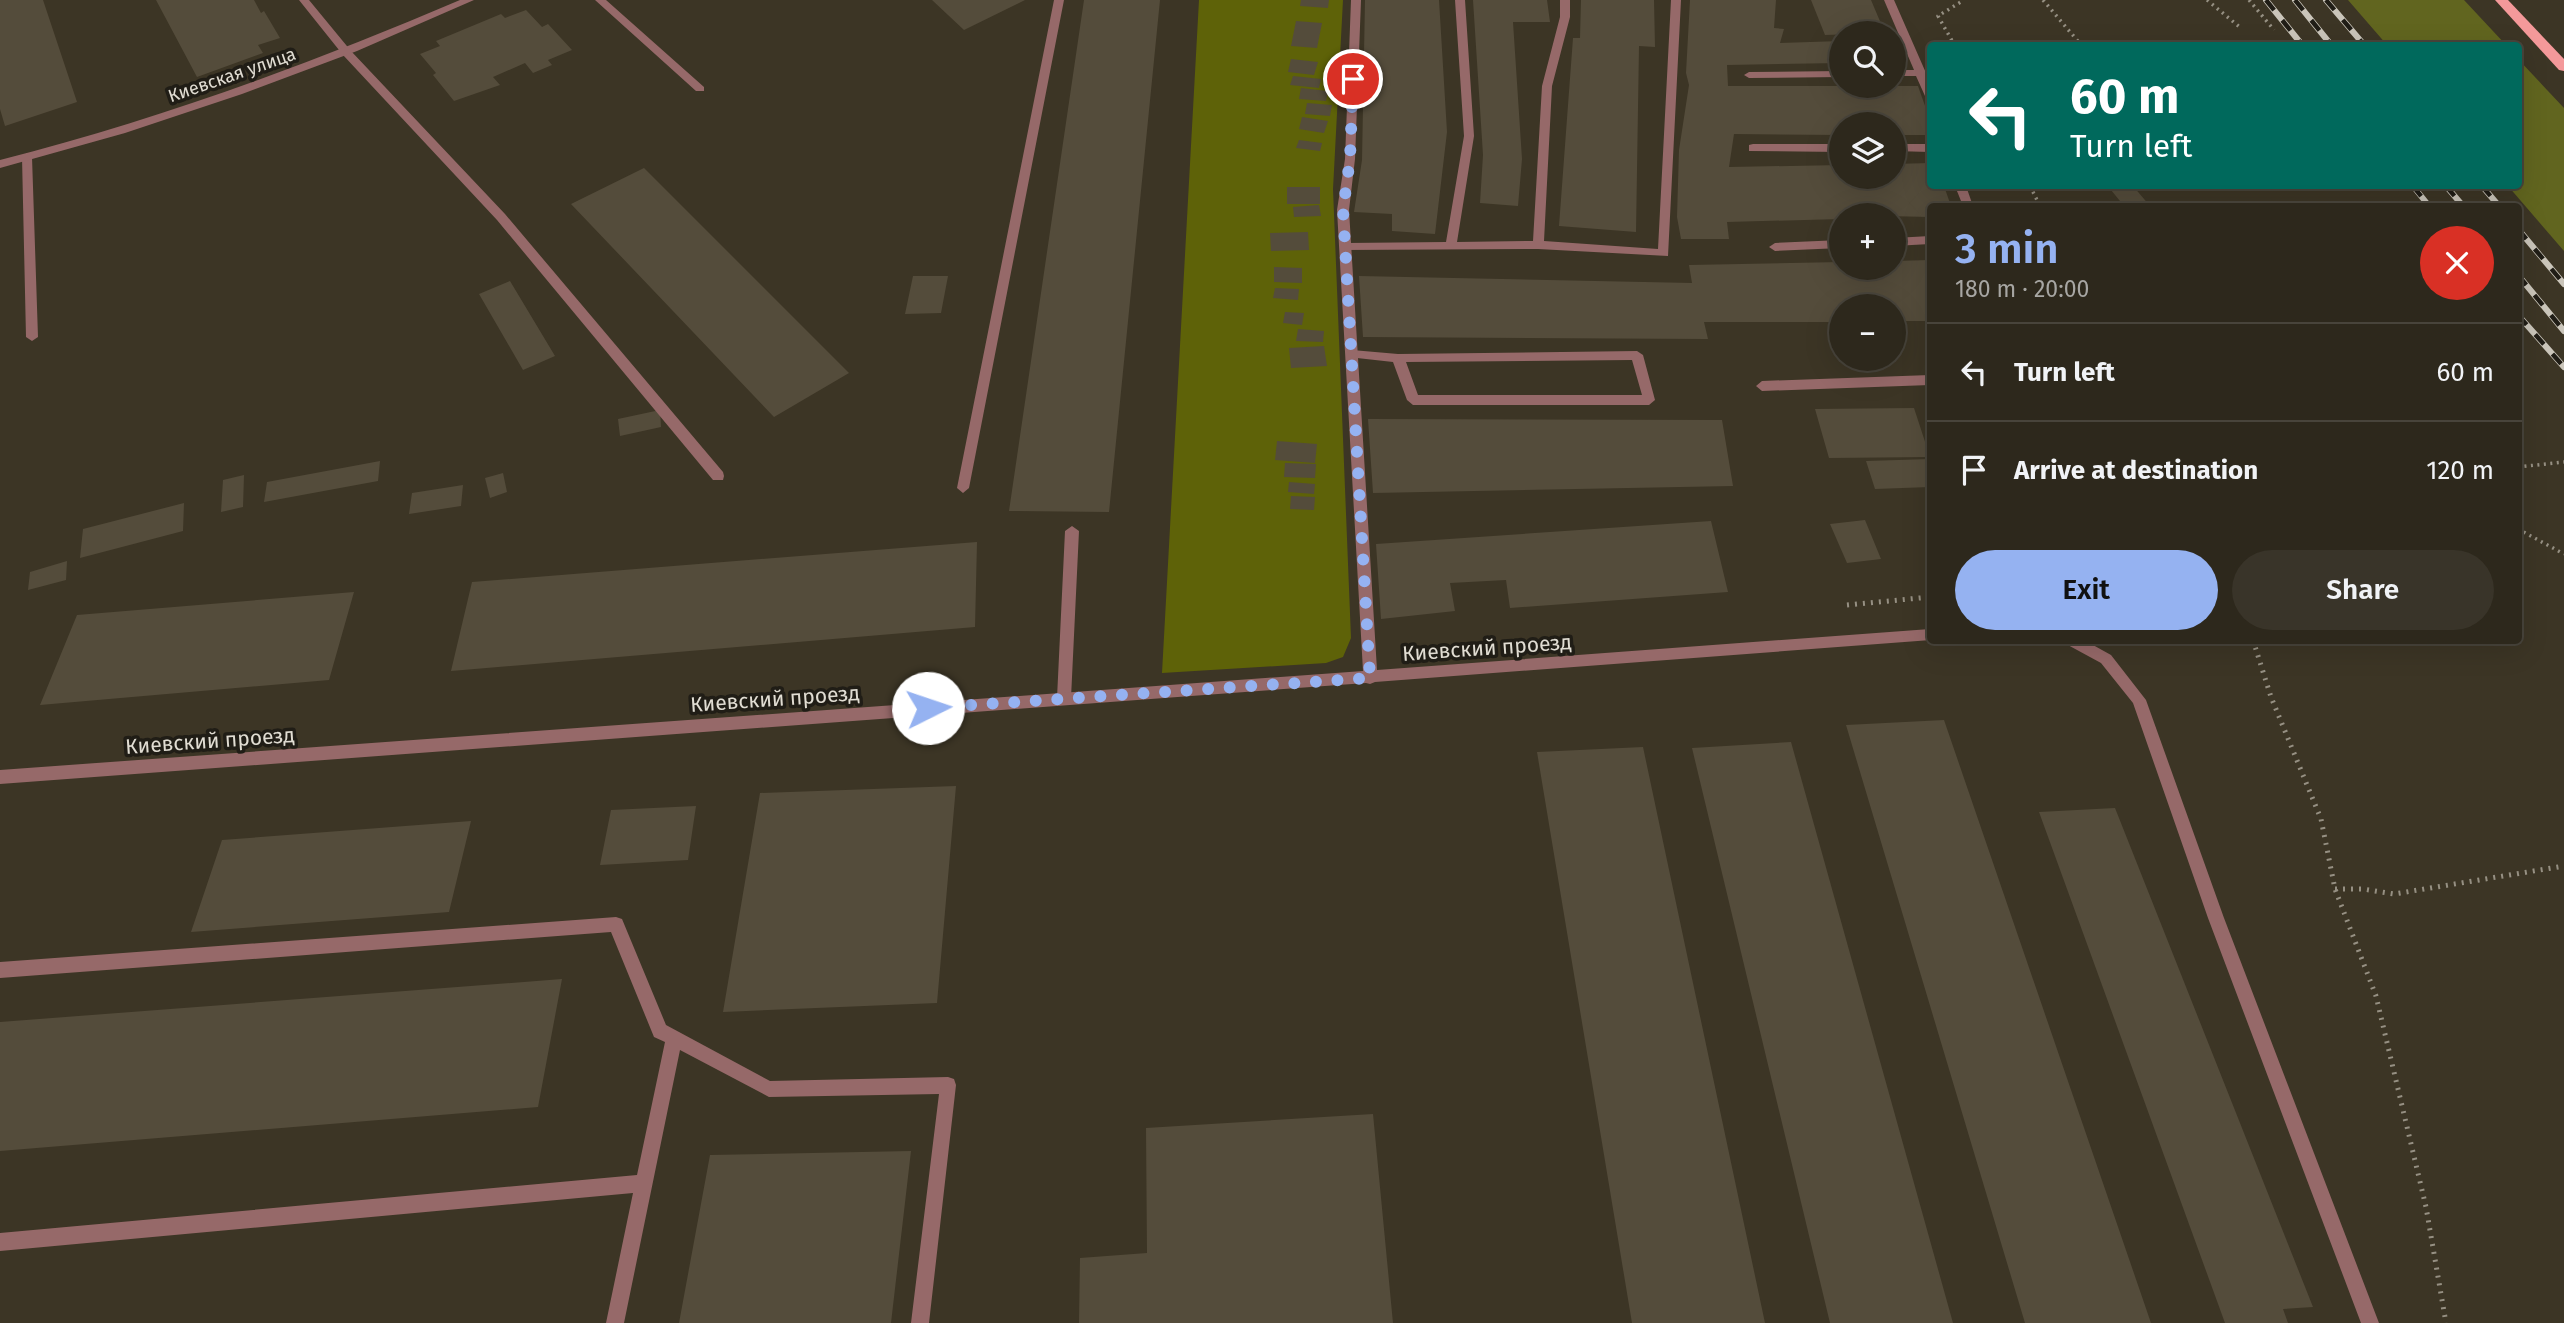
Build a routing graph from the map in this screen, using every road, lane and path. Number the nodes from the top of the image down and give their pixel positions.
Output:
1 (304, 0) edge
2 (469, 0) edge
3 (600, 0) edge
4 (1059, 0) edge
5 (1356, 0) edge
6 (1460, 0) edge
7 (1565, 0) edge
8 (1676, 0) edge
9 (1889, 0) edge
10 (1964, 0) edge
11 (2043, 0) edge
12 (2207, 0) edge
13 (2249, 0) edge
14 (2501, 0) edge
15 (2242, 29) dead end
16 (2274, 30) dead end
17 (1953, 42) edge
18 (2079, 42) edge
19 (347, 53) junction
20 (2564, 66) edge
21 (1906, 73) edge
22 (1921, 73) junction
23 (1829, 74) edge
24 (1749, 75) dead end
25 (1927, 88) edge
26 (700, 89) dead end
27 (1754, 148) dead end
28 (1829, 148) edge
29 (1906, 148) edge
30 (1927, 148) edge
31 (27, 157) junction
32 (0, 164) edge
33 (1927, 240) edge
34 (1906, 241) edge
35 (1538, 244) junction
36 (1829, 245) edge
37 (1451, 246) junction
38 (1346, 247) junction
39 (1775, 247) dead end
40 (32, 337) dead end
41 (1352, 354) junction
42 (1398, 358) junction
43 (1927, 380) edge
44 (1762, 386) dead end
45 (2564, 462) edge
46 (2522, 467) edge
47 (718, 476) dead end
48 (963, 488) dead end
49 (2522, 530) edge
50 (1072, 531) dead end
51 (2564, 554) edge
52 (1927, 597) edge
53 (1905, 599) dead end
54 (1927, 635) edge
55 (2078, 644) edge
56 (2254, 644) edge
57 (1370, 678) junction
58 (1064, 698) junction
59 (0, 777) edge
60 (2564, 866) edge
61 (2335, 889) junction
62 (0, 970) edge
63 (674, 1038) junction
64 (644, 1183) junction
65 (0, 1242) edge
66 (615, 1323) edge
67 (920, 1323) edge
68 (2370, 1323) edge
69 (2446, 1323) edge

1 - 19 street
2 - 19 street, Киевская улица
3 - 26 street
4 - 48 street
5 - 38 street
6 - 37 street
7 - 35 street
8 - 35 street
9 - 22 street
10 - 17 path
11 - 18 path
12 - 15 path
13 - 16 path
14 - 20 main road
19 - 31 street, Киевская улица
19 - 47 street
21 - 22 street
22 - 25 street
23 - 24 street
27 - 28 street
29 - 30 street
31 - 32 street, Киевская улица
31 - 40 street
33 - 34 street
35 - 37 street
36 - 39 street
37 - 38 street
38 - 41 street
41 - 42 street
41 - 57 street
42 - 42 street
43 - 44 street
45 - 46 path
49 - 51 path
50 - 58 street
52 - 53 path
54 - 57 street, Киевский проезд
55 - 68 street
56 - 61 path
57 - 58 street, Киевский проезд
58 - 59 street, Киевский проезд
60 - 61 path
61 - 69 path
62 - 63 street
63 - 64 street
63 - 67 street
64 - 65 street
64 - 66 street

